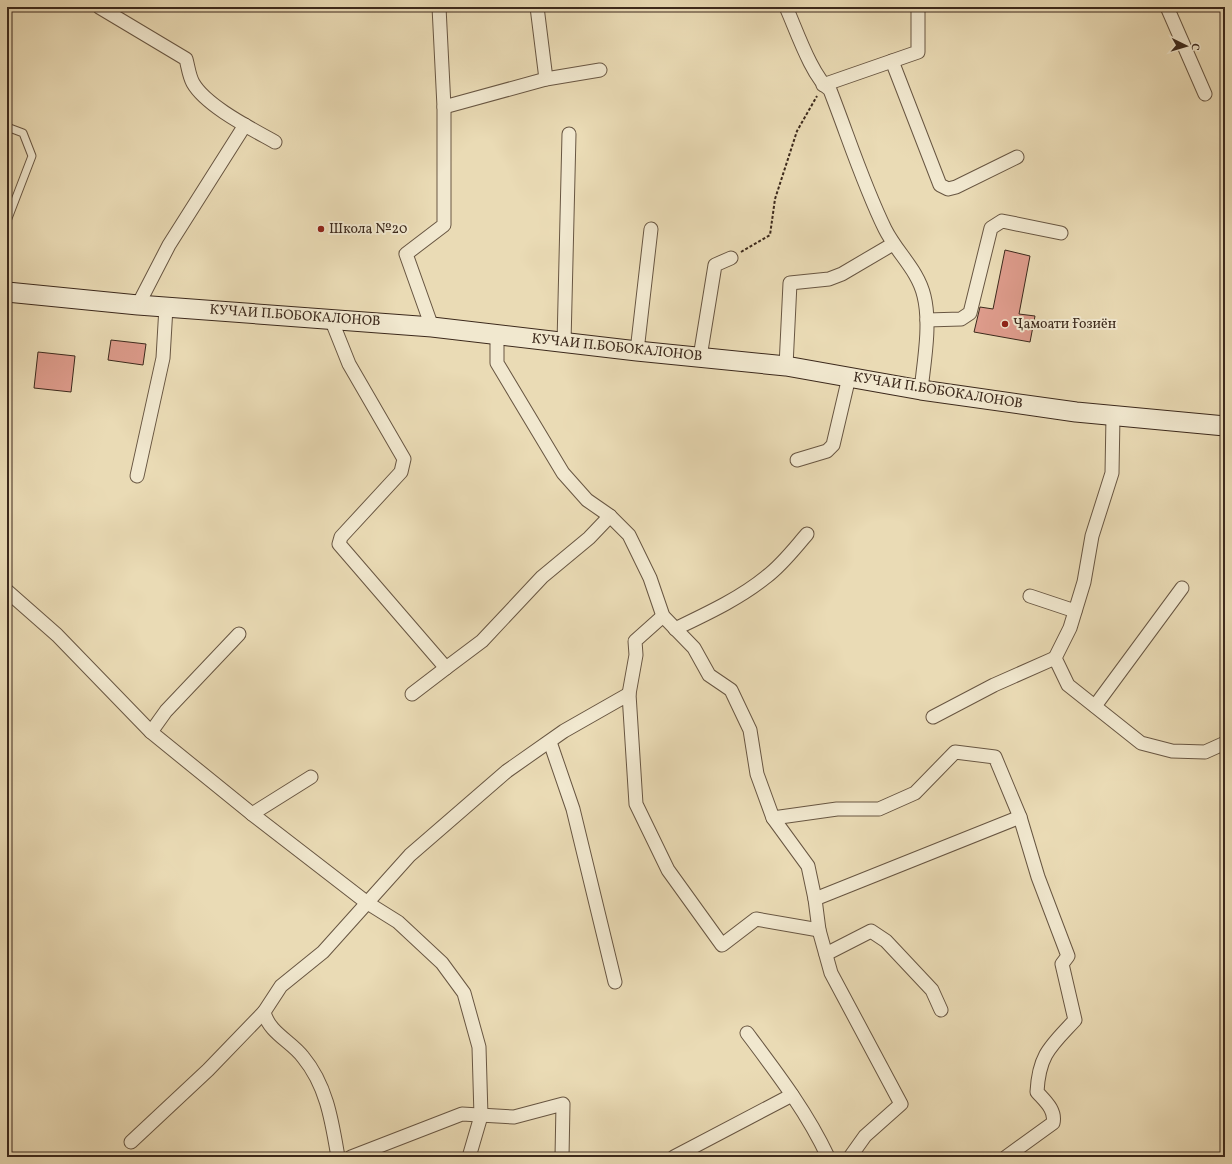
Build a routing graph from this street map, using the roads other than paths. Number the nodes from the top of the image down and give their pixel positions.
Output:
1 (99, 7) edge
2 (439, 7) edge
3 (537, 7) edge
4 (786, 7) edge
5 (918, 7) edge
6 (1167, 7) edge
7 (892, 61) junction
8 (600, 70) dead end
9 (546, 79) junction
10 (823, 85) junction
11 (1205, 94) dead end
12 (444, 108) junction
13 (245, 125) junction
14 (7, 127) edge
15 (569, 134) dead end
16 (276, 142) dead end
17 (1017, 156) dead end
18 (7, 221) edge
19 (651, 229) dead end
20 (1062, 233) dead end
21 (893, 244) junction
22 (732, 258) road end
23 (7, 292) edge
24 (138, 305) junction
25 (166, 307) junction
26 (331, 319) junction
27 (926, 320) junction
28 (432, 327) junction
29 (497, 335) junction
30 (564, 343) junction
31 (637, 351) junction
32 (700, 357) junction
33 (786, 366) junction
34 (848, 377) junction
35 (921, 390) junction
36 (1113, 416) junction
37 (1225, 426) edge
38 (797, 460) dead end
39 (137, 476) dead end
40 (610, 516) junction
41 (807, 534) dead end
42 (1182, 588) dead end
43 (7, 591) edge
44 (1030, 596) dead end
45 (1075, 611) junction
46 (663, 616) junction
47 (675, 629) junction
48 (239, 634) dead end
49 (1055, 658) junction
50 (446, 668) junction
51 (412, 694) dead end
52 (629, 694) junction
53 (1094, 706) junction
54 (933, 717) dead end
55 (151, 732) junction
56 (550, 742) junction
57 (1225, 743) edge
58 (311, 777) dead end
59 (252, 814) junction
60 (1020, 817) junction
61 (773, 818) junction
62 (815, 899) junction
63 (366, 902) junction
64 (818, 930) junction
65 (826, 954) junction
66 (615, 982) dead end
67 (942, 1010) dead end
68 (264, 1012) junction
69 (747, 1033) dead end
70 (792, 1095) junction
71 (481, 1116) junction
72 (131, 1142) dead end
73 (338, 1157) edge
74 (351, 1157) edge
75 (469, 1157) edge
76 (562, 1157) edge
77 (674, 1157) edge
78 (828, 1157) edge
79 (850, 1157) edge
80 (1006, 1157) edge

1 - 13 street
2 - 12 street
3 - 9 street
4 - 10 street
5 - 7 street
6 - 11 street
7 - 10 street
7 - 17 street
8 - 9 street
9 - 12 street
10 - 21 street
12 - 28 street
13 - 16 street
13 - 24 street
14 - 18 lane
15 - 30 street
19 - 31 street
20 - 27 street
21 - 27 street
21 - 33 street
22 - 32 street
23 - 24 main road, КУЧАИ П.БОБОКАЛОНОВ
24 - 25 main road, КУЧАИ П.БОБОКАЛОНОВ
25 - 26 main road, КУЧАИ П.БОБОКАЛОНОВ
25 - 39 street
26 - 28 main road, КУЧАИ П.БОБОКАЛОНОВ
26 - 50 street
27 - 35 street
28 - 29 main road, КУЧАИ П.БОБОКАЛОНОВ
29 - 30 main road, КУЧАИ П.БОБОКАЛОНОВ
29 - 40 street
30 - 31 main road, КУЧАИ П.БОБОКАЛОНОВ
31 - 32 main road, КУЧАИ П.БОБОКАЛОНОВ
32 - 33 main road, КУЧАИ П.БОБОКАЛОНОВ
33 - 34 main road, КУЧАИ П.БОБОКАЛОНОВ
34 - 35 main road, КУЧАИ П.БОБОКАЛОНОВ
34 - 38 street
35 - 36 main road, КУЧАИ П.БОБОКАЛОНОВ
36 - 37 main road, КУЧАИ П.БОБОКАЛОНОВ
36 - 45 street
40 - 46 street
40 - 50 street
41 - 47 street
42 - 53 street
43 - 55 street
44 - 45 street
45 - 49 street
46 - 47 street
46 - 52 street
47 - 61 street
48 - 55 street
49 - 53 street
49 - 54 street
50 - 51 street
52 - 56 street
52 - 64 street
53 - 57 street
55 - 59 street
56 - 63 street
56 - 66 street
58 - 59 street
59 - 63 street
60 - 61 street
60 - 62 street
60 - 80 street
61 - 62 street
62 - 64 street
63 - 68 street
63 - 71 street
64 - 65 street
65 - 67 street
65 - 79 street
68 - 72 street
68 - 73 street
69 - 70 street
70 - 77 street
70 - 78 street
71 - 74 street
71 - 75 street
71 - 76 street

